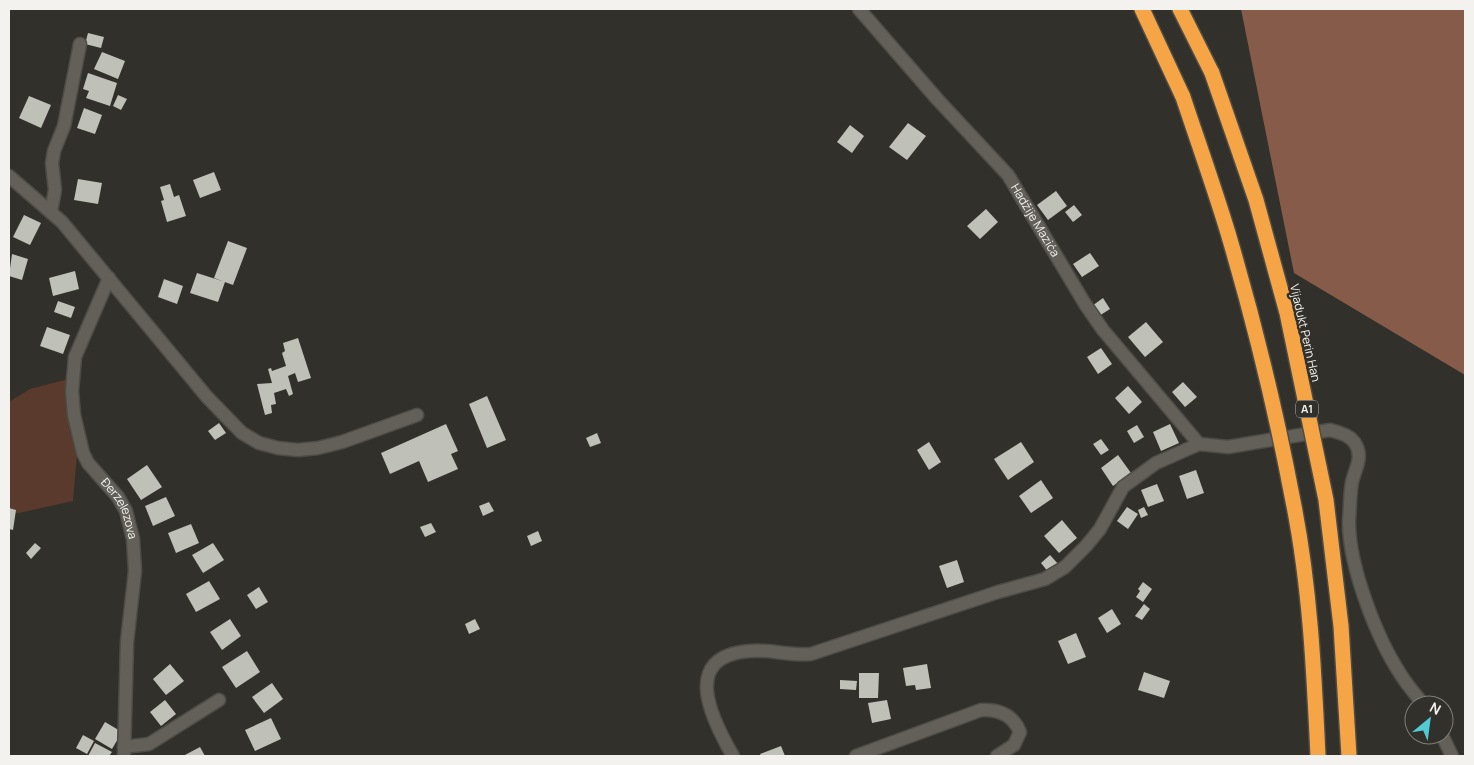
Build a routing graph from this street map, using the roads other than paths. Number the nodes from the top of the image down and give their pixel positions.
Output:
1 (859, 9) edge
2 (1142, 9) edge
3 (1180, 9) edge
4 (80, 44) dead end
5 (11, 183) edge
6 (51, 211) junction
7 (109, 278) junction
8 (417, 415) dead end
9 (1199, 444) junction
10 (1416, 695) edge
11 (219, 700) dead end
12 (124, 752) edge
13 (733, 756) edge
14 (856, 756) edge
15 (997, 756) edge
16 (1318, 756) edge
17 (1349, 756) edge

1 - 9 street, Hadžije Mazića
2 - 16 highway, bridge
3 - 17 highway, Vijadukt Perin Han / A1, bridge
4 - 6 street
5 - 6 street
6 - 7 street
7 - 8 street
7 - 12 street, Đerzelezova
9 - 10 street
9 - 13 street
11 - 12 street
14 - 15 street

